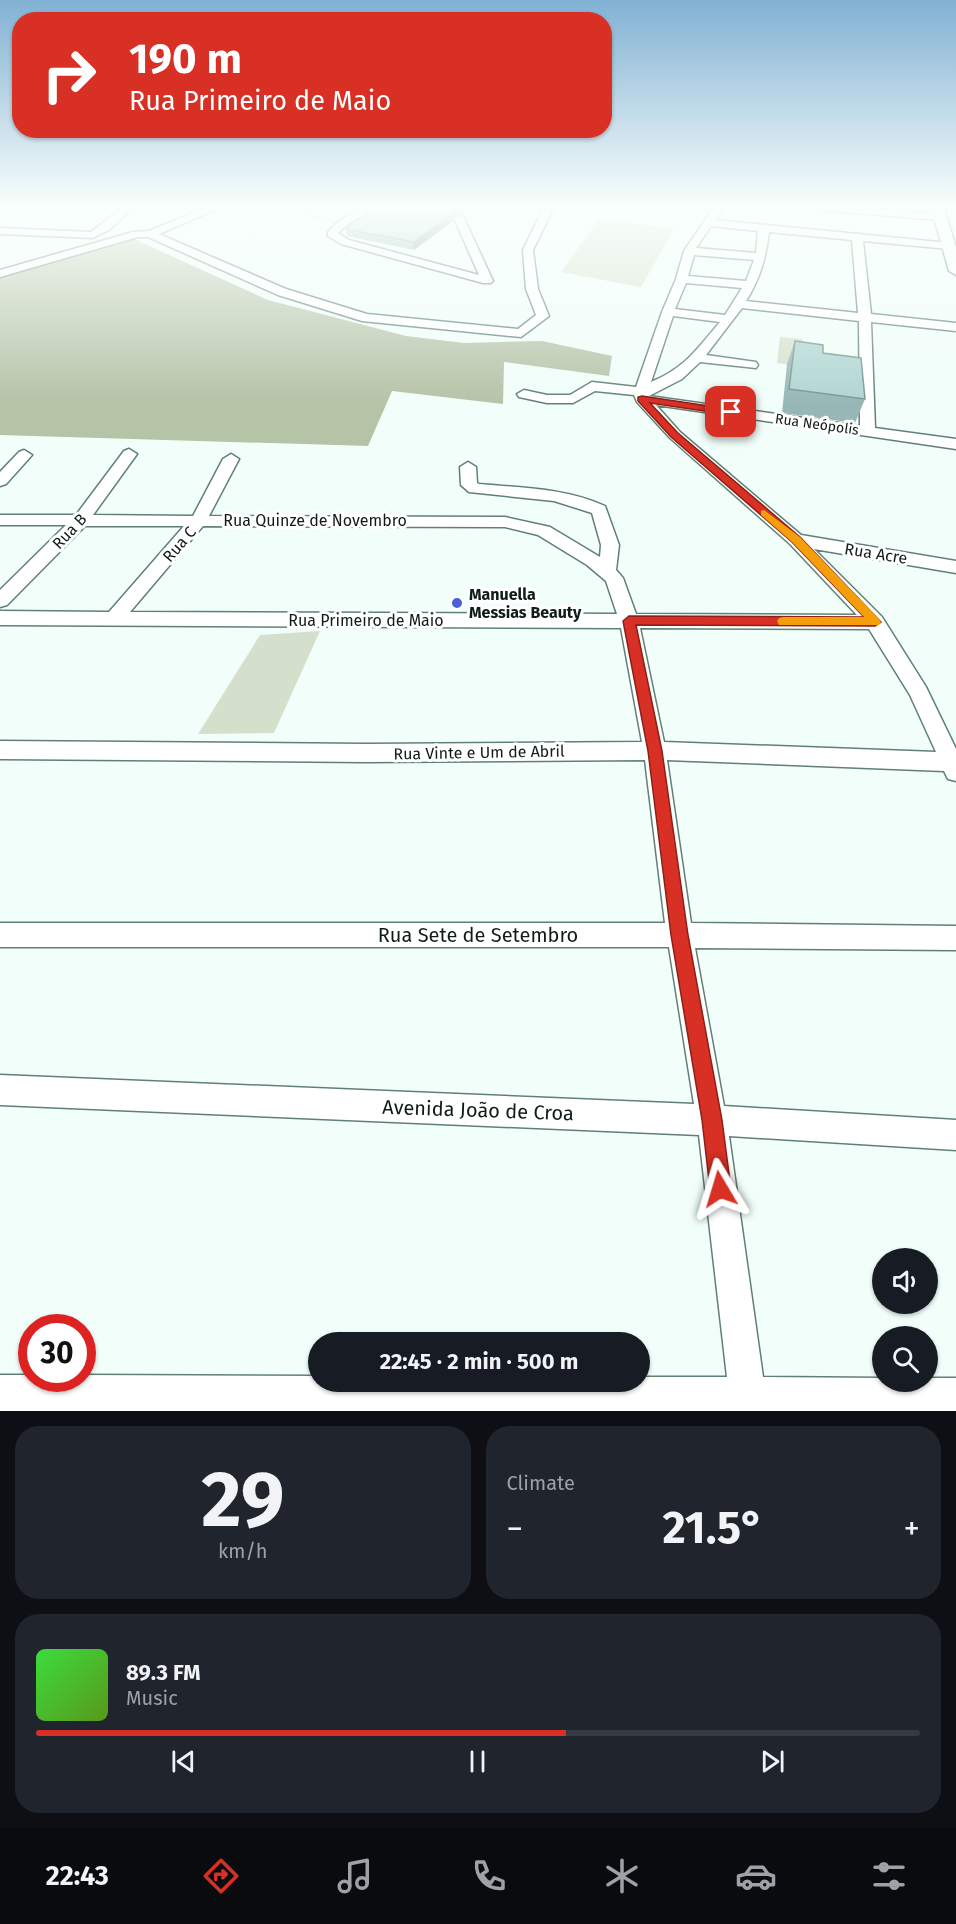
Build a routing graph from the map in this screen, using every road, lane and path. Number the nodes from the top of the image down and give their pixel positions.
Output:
1 (238, 273) edge
2 (457, 273) edge
3 (483, 273) edge
4 (530, 273) edge
5 (683, 273) edge
6 (755, 273) edge
7 (860, 273) edge
8 (682, 279) junction
9 (750, 285) junction
10 (737, 304) junction
11 (668, 312) junction
12 (729, 319) junction
13 (865, 319) junction
14 (956, 327) edge
15 (697, 358) junction
16 (752, 364) dead end
17 (524, 394) dead end
18 (641, 395) junction
19 (868, 431) junction
20 (956, 444) edge
21 (129, 454) dead end
22 (24, 455) dead end
23 (231, 459) dead end
24 (468, 467) dead end
25 (0, 481) edge
26 (0, 520) edge
27 (80, 521) junction
28 (198, 521) junction
29 (796, 540) junction
30 (956, 567) edge
31 (610, 575) junction
32 (0, 601) edge
33 (0, 618) edge
34 (113, 620) junction
35 (629, 621) junction
36 (875, 622) junction
37 (0, 750) edge
38 (655, 751) junction
39 (954, 766) edge
40 (0, 935) edge
41 (680, 935) junction
42 (956, 938) edge
43 (0, 1090) edge
44 (712, 1120) junction
45 (956, 1135) edge
46 (0, 1393) edge
47 (956, 1396) edge
48 (748, 1404) edge

1 - 4 street
2 - 3 street
5 - 8 street
6 - 9 street
7 - 13 street
8 - 9 street
8 - 11 street
9 - 10 street
10 - 12 street
10 - 13 street
11 - 12 street
11 - 18 street
12 - 15 street
13 - 14 street
13 - 19 street
15 - 16 street
15 - 18 street
17 - 18 street, Rua Neópolis
18 - 19 street, Rua Neópolis
18 - 29 street
19 - 20 street, Rua Neópolis
21 - 27 street, Rua B
22 - 25 street
23 - 28 street, Rua C
24 - 31 street
26 - 27 street, Rua Quinze de Novembro
27 - 28 street, Rua Quinze de Novembro
27 - 32 street, Rua B
28 - 31 street, Rua Quinze de Novembro
28 - 34 street, Rua C
29 - 30 street, Rua Acre
29 - 36 street
31 - 35 street
33 - 34 street, Rua Primeiro de Maio
34 - 35 street, Rua Primeiro de Maio
35 - 36 street, Rua Primeiro de Maio
35 - 38 street
36 - 39 street
37 - 38 street, Rua Vinte e Um de Abril
38 - 39 street, Rua Vinte e Um de Abril
38 - 41 street
40 - 41 street, Rua Sete de Setembro
41 - 42 street, Rua Sete de Setembro
41 - 44 street
43 - 44 street, Avenida João de Croa
44 - 45 street, Avenida João de Croa
44 - 48 street
46 - 48 street
47 - 48 street

